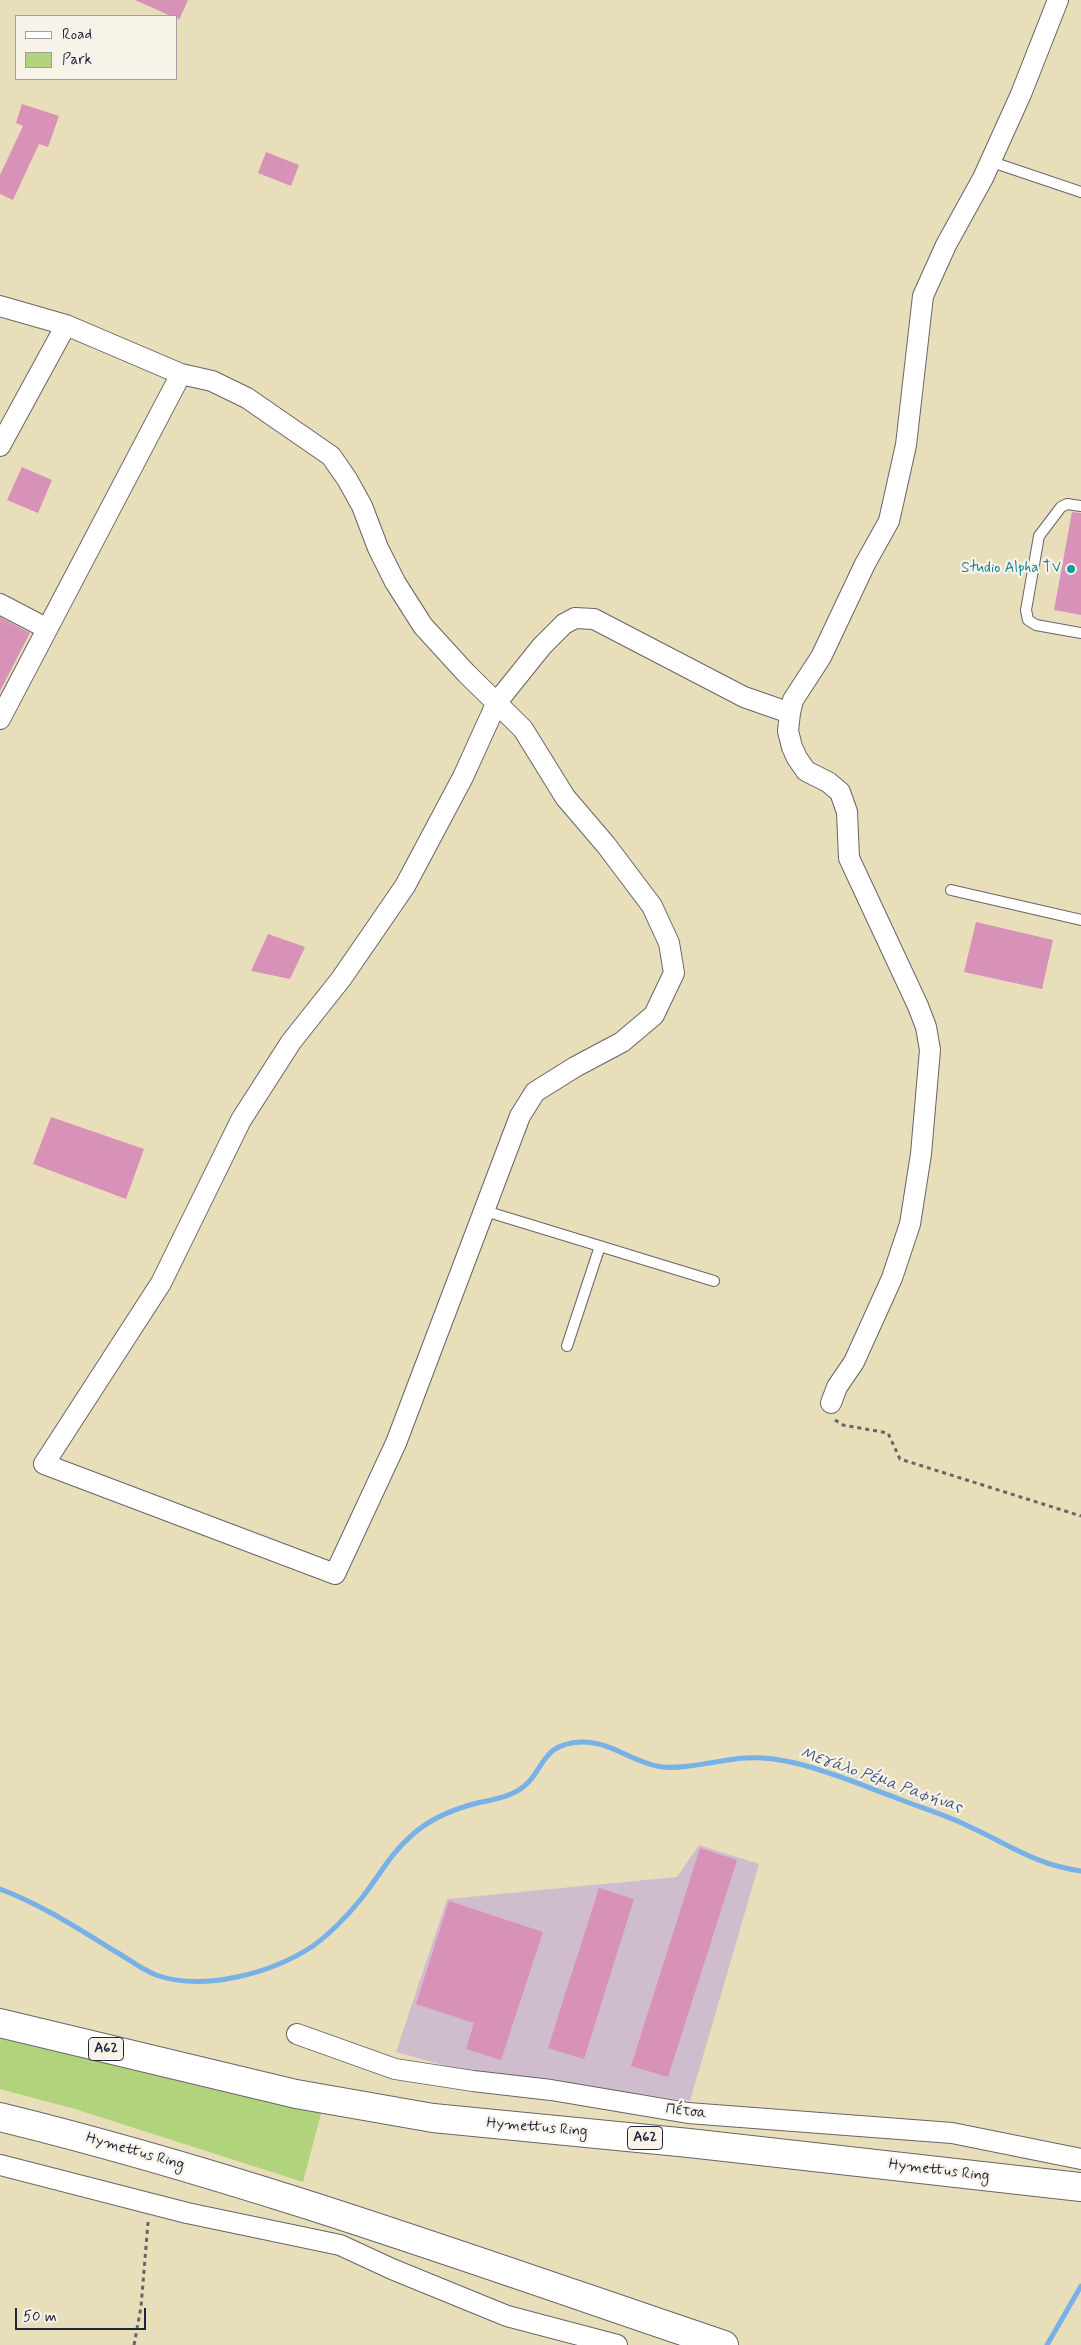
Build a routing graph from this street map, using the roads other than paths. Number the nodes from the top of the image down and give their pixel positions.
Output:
1 (1058, 0) edge
2 (989, 161) junction
3 (1081, 192) edge
4 (0, 306) edge
5 (66, 325) junction
6 (181, 374) junction
7 (0, 446) edge
8 (1081, 506) edge
9 (0, 604) edge
10 (46, 628) junction
11 (1081, 633) edge
12 (497, 702) junction
13 (790, 713) junction
14 (0, 719) edge
15 (951, 890) dead end
16 (1081, 920) edge
17 (485, 1211) junction
18 (600, 1246) junction
19 (714, 1281) dead end
20 (567, 1346) dead end
21 (831, 1403) road end
22 (0, 2024) edge
23 (297, 2034) dead end
24 (0, 2117) edge
25 (1081, 2159) edge
26 (0, 2165) edge
27 (1081, 2188) edge
28 (617, 2345) edge
29 (724, 2345) edge

1 - 2 street
2 - 3 lane
2 - 13 street
4 - 5 street
5 - 6 street
5 - 7 street
6 - 10 street
6 - 12 street
8 - 11 lane
9 - 10 street
10 - 14 street
12 - 13 street
12 - 17 street
12 - 17 street
13 - 21 street
15 - 16 lane
17 - 18 lane
18 - 19 lane
18 - 20 lane
22 - 27 highway, Hymettus Ring / Α62
23 - 25 street, Πέτσα
24 - 29 highway, Hymettus Ring
26 - 28 street

